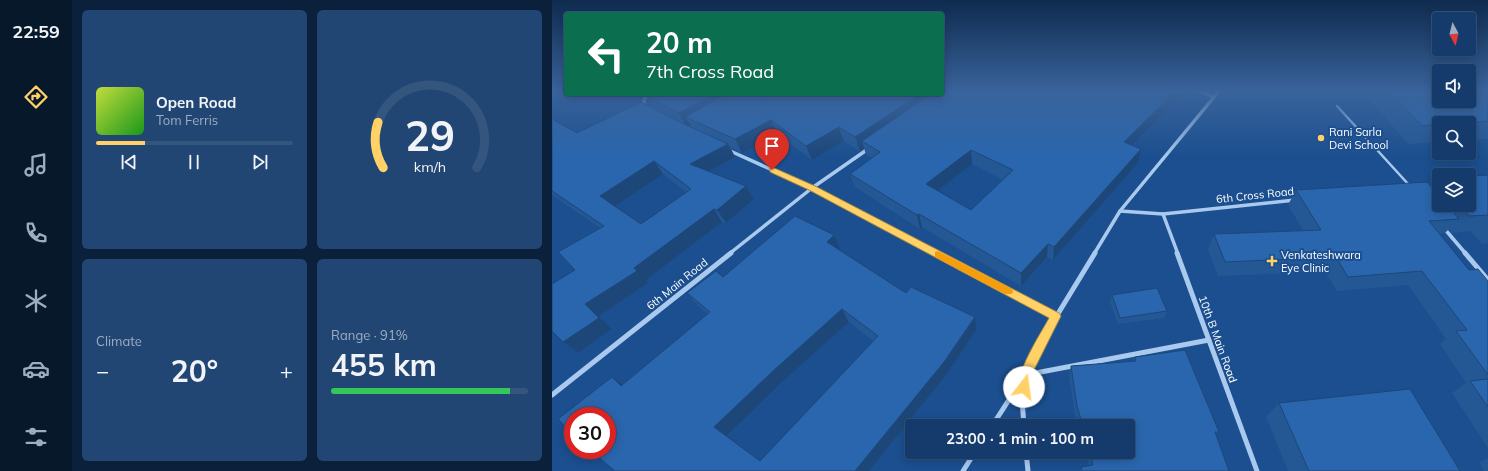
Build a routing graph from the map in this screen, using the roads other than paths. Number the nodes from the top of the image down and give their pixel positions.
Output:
1 (1201, 113) edge
2 (1343, 113) edge
3 (721, 147) edge
4 (870, 148) edge
5 (812, 188) junction
6 (1411, 188) joint
7 (1403, 189) edge
8 (1303, 199) edge
9 (1120, 211) junction
10 (1164, 214) junction
11 (1440, 223) edge
12 (1488, 280) edge
13 (1056, 316) junction
14 (1209, 340) junction
15 (1025, 375) junction
16 (552, 395) edge
17 (997, 419) edge
18 (1023, 419) edge
19 (971, 459) edge
20 (1027, 459) edge
21 (963, 471) edge
22 (1028, 471) edge
23 (1257, 471) edge

1 - 9 street
2 - 6 lane
3 - 5 street
4 - 5 street, 6th Main Road
5 - 13 street
5 - 16 street, 6th Main Road
6 - 7 street
8 - 10 street, 6th Cross Road
9 - 10 street, 6th Cross Road
9 - 13 street
10 - 14 street, 10th B Main Road
11 - 12 street
13 - 15 street
14 - 15 street
14 - 23 street, 10th B Main Road
15 - 17 street
15 - 18 street
19 - 21 street
20 - 22 street

